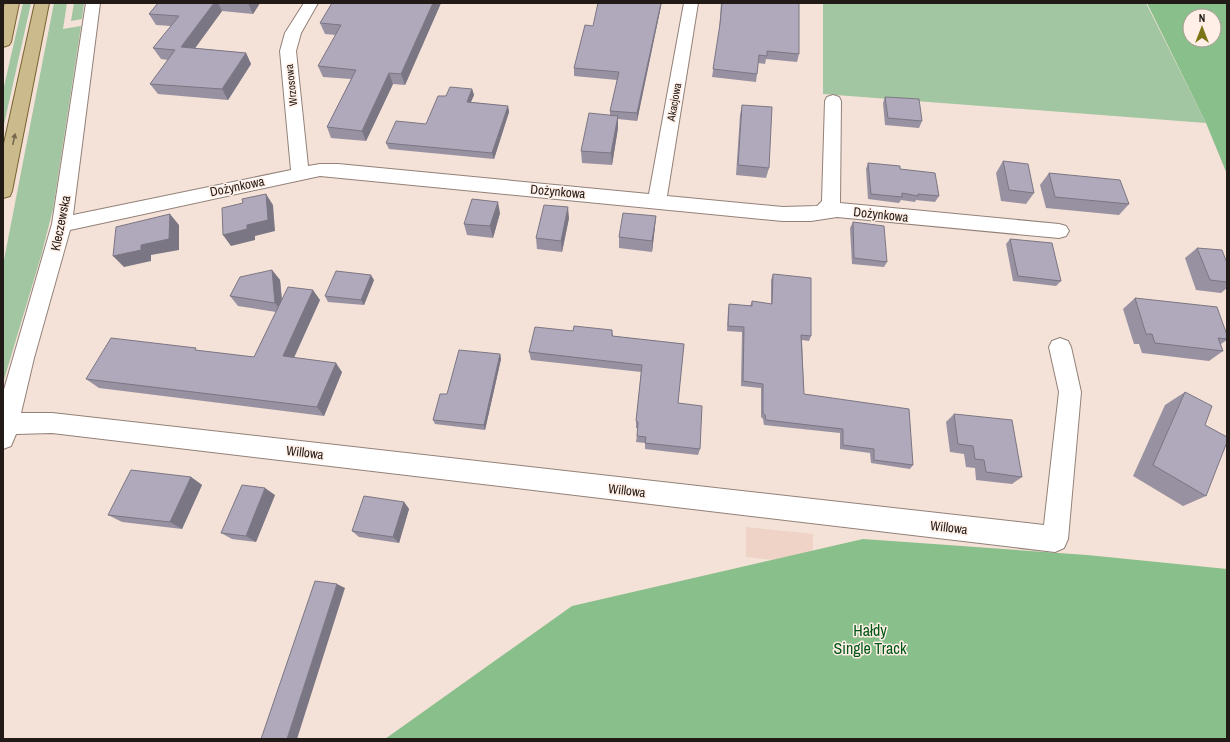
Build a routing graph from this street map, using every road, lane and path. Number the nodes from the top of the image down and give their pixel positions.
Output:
1 (12, 3) edge
2 (42, 3) edge
3 (93, 3) edge
4 (311, 3) edge
5 (691, 3) edge
6 (3, 42) edge
7 (833, 101) dead end
8 (300, 173) junction
9 (3, 191) edge
10 (657, 201) junction
11 (824, 211) junction
12 (62, 224) junction
13 (1059, 231) dead end
14 (1060, 347) dead end
15 (4, 431) edge

1 - 6 main road
9 -> 2 main road
3 - 12 street, Kleczewska
4 - 8 street, Wrzosowa
5 - 10 street, Akacjowa
7 - 11 street
8 - 10 street, Dożynkowa
8 - 12 street, Dożynkowa
10 - 11 street, Dożynkowa
11 - 13 street, Dożynkowa
12 - 15 street, Kleczewska
14 - 15 street, Willowa

